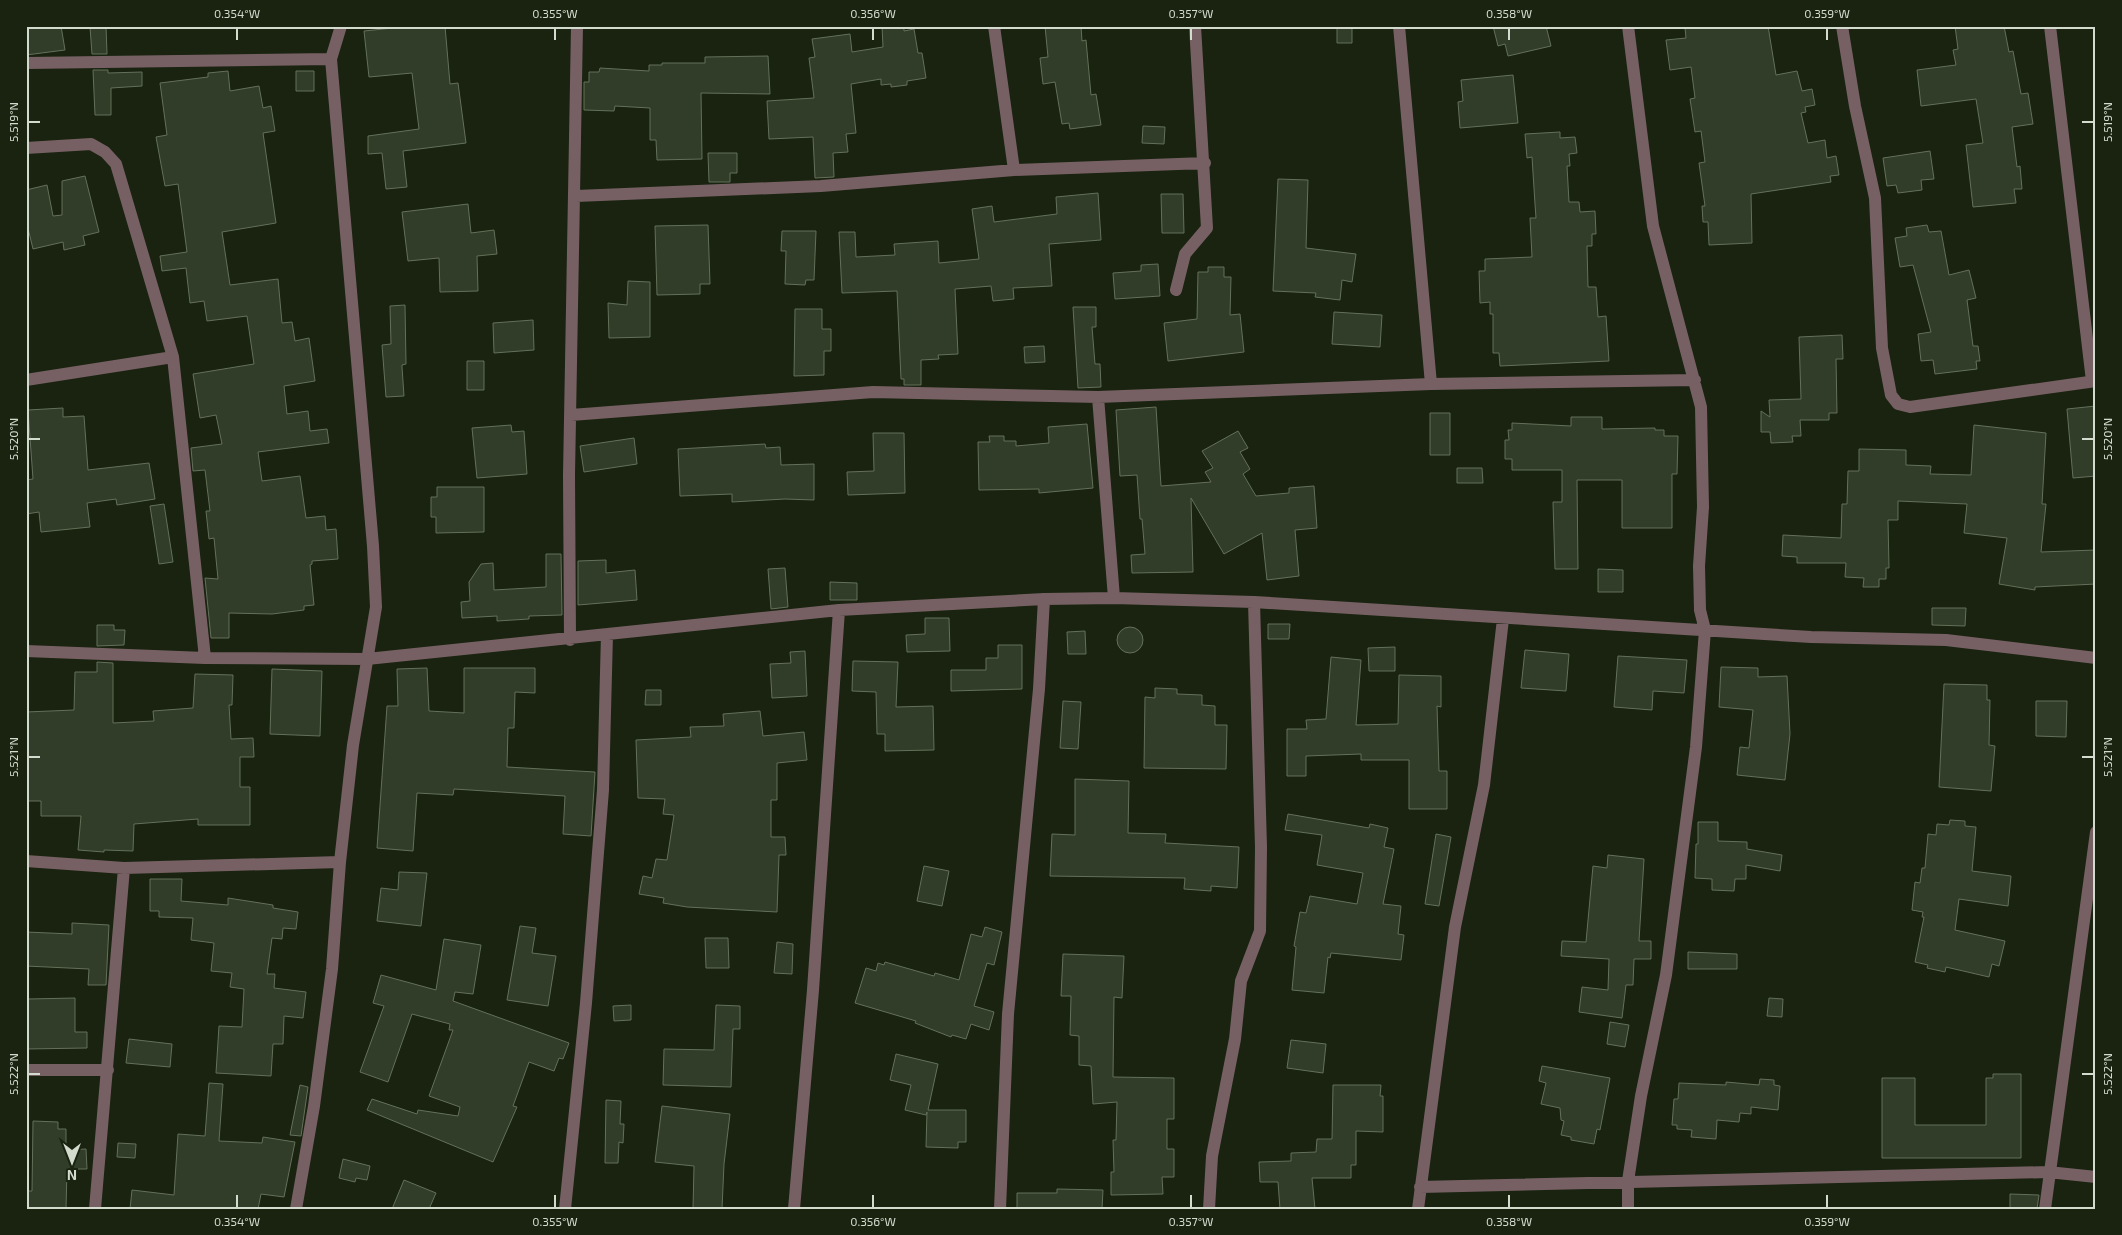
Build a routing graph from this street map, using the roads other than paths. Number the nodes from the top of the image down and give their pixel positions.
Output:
1 (340, 26) edge
2 (577, 26) edge
3 (994, 26) edge
4 (1195, 26) edge
5 (1400, 26) edge
6 (1628, 26) edge
7 (1842, 26) edge
8 (2050, 26) edge
9 (331, 58) junction
10 (26, 63) edge
11 (26, 148) edge
12 (1205, 163) junction
13 (1014, 170) junction
14 (576, 196) junction
15 (1176, 290) dead end
16 (173, 358) junction
17 (26, 380) edge
18 (1695, 380) junction
19 (2094, 381) edge
20 (1431, 384) junction
21 (1098, 397) junction
22 (571, 415) junction
23 (1114, 598) junction
24 (1044, 599) junction
25 (1254, 602) junction
26 (839, 610) junction
27 (1503, 619) junction
28 (1705, 630) junction
29 (607, 634) junction
30 (570, 640) junction
31 (26, 650) edge
32 (205, 658) junction
33 (2096, 658) edge
34 (366, 659) junction
35 (2096, 832) edge
36 (26, 861) edge
37 (340, 862) junction
38 (124, 868) junction
39 (26, 1070) edge
40 (108, 1070) junction
41 (2048, 1172) junction
42 (2096, 1177) edge
43 (1628, 1181) junction
44 (1420, 1187) junction
45 (95, 1209) edge
46 (296, 1209) edge
47 (565, 1209) edge
48 (794, 1209) edge
49 (1000, 1209) edge
50 (1209, 1209) edge
51 (1418, 1209) edge
52 (1628, 1209) edge
53 (2045, 1209) edge

1 - 9 street
2 - 14 street
3 - 13 street
4 - 12 street
5 - 20 street
6 - 18 street
7 - 19 street
8 - 19 street
9 - 10 street
9 - 34 street
11 - 16 street
12 - 13 street
12 - 15 street
13 - 14 street
14 - 22 street
16 - 17 street
16 - 32 street
18 - 20 street
18 - 28 street
20 - 21 street
21 - 22 street
21 - 23 street
22 - 30 street
23 - 24 street
23 - 25 street
24 - 26 street
24 - 49 street
25 - 27 street
25 - 50 street
26 - 29 street
26 - 48 street
27 - 28 street
27 - 44 street
28 - 33 street
28 - 43 street
29 - 30 street
29 - 47 street
30 - 34 street
31 - 32 street
32 - 34 street
34 - 37 street
35 - 41 street
36 - 38 street
37 - 38 street
37 - 46 street
38 - 40 street
39 - 40 street
40 - 45 street
41 - 42 street
41 - 43 street
41 - 53 street
43 - 44 street
43 - 52 street
44 - 51 street

